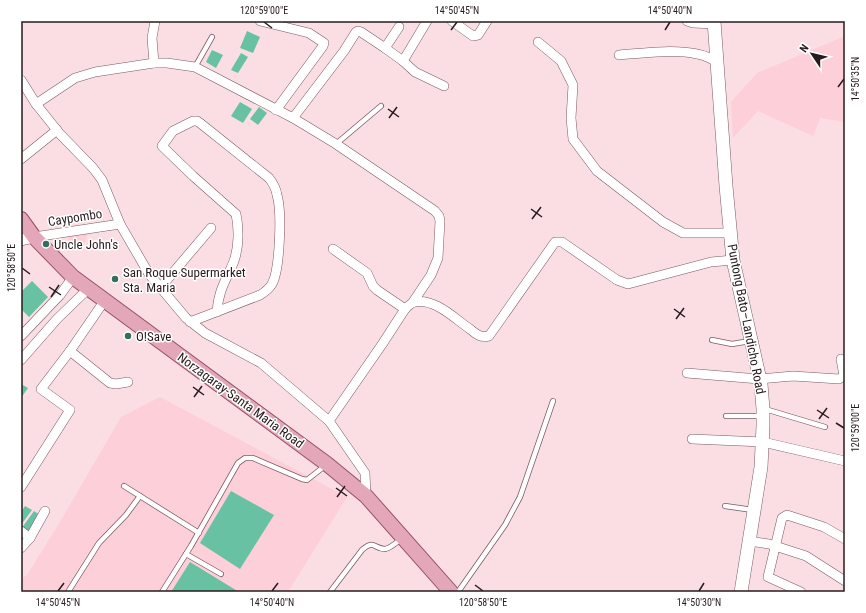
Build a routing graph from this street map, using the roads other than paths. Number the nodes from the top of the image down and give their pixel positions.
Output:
1 (155, 21) edge
2 (260, 21) edge
3 (427, 21) edge
4 (452, 21) edge
5 (487, 21) edge
6 (687, 21) edge
7 (714, 22) edge
8 (399, 26) dead end
9 (212, 37) dead end
10 (538, 42) dead end
11 (385, 48) junction
12 (619, 55) dead end
13 (403, 61) junction
14 (718, 62) junction
15 (154, 63) junction
16 (195, 67) junction
17 (21, 80) edge
18 (444, 86) dead end
19 (36, 104) junction
20 (381, 106) dead end
21 (276, 110) junction
22 (293, 118) junction
23 (57, 130) junction
24 (336, 144) junction
25 (21, 159) edge
26 (21, 219) edge
27 (120, 224) junction
28 (211, 228) dead end
29 (731, 233) junction
30 (28, 238) edge
31 (333, 249) dead end
32 (733, 260) junction
33 (73, 277) junction
34 (88, 288) junction
35 (160, 288) junction
36 (105, 300) junction
37 (413, 302) junction
38 (404, 308) junction
39 (217, 312) junction
40 (190, 322) junction
41 (21, 336) edge
42 (712, 340) dead end
43 (751, 341) junction
44 (70, 351) junction
45 (22, 358) edge
46 (841, 359) dead end
47 (688, 373) dead end
48 (760, 379) junction
49 (128, 382) dead end
50 (553, 401) dead end
51 (763, 413) junction
52 (726, 416) dead end
53 (329, 421) junction
54 (825, 427) dead end
55 (692, 439) dead end
56 (763, 442) junction
57 (845, 460) edge
58 (327, 464) junction
59 (124, 486) dead end
60 (21, 487) edge
61 (140, 496) junction
62 (366, 496) junction
63 (725, 506) dead end
64 (754, 510) junction
65 (45, 511) dead end
66 (21, 531) edge
67 (198, 532) junction
68 (30, 538) junction
69 (402, 538) junction
70 (845, 539) edge
71 (749, 541) junction
72 (776, 546) junction
73 (21, 548) edge
74 (186, 554) junction
75 (220, 574) dead end
76 (845, 581) edge
77 (446, 588) edge
78 (68, 592) edge
79 (162, 592) edge
80 (330, 592) edge
81 (458, 592) edge
82 (740, 592) edge
83 (801, 592) edge

1 - 15 street
2 - 21 street
3 - 13 street
4 - 5 street
6 - 7 street
7 - 14 main road, Puntong Bato–Landicho Road
8 - 11 street
9 - 16 lane
10 - 29 street
11 - 13 street
11 - 22 street
12 - 14 street
13 - 18 street
14 - 29 main road, Puntong Bato–Landicho Road
15 - 16 street
15 - 19 street
16 - 21 street
17 - 19 street
19 - 23 street
20 - 24 lane
21 - 22 street
22 - 24 street
23 - 25 street
23 - 27 street
24 - 37 street
26 - 30 main road, Norzagaray-Santa Maria Road
27 - 30 street, Caypombo
27 - 35 street
28 - 35 street
29 - 32 main road, Puntong Bato–Landicho Road
30 - 33 main road, Norzagaray-Santa Maria Road
31 - 38 street
32 - 37 street
32 - 43 main road, Puntong Bato–Landicho Road
33 - 34 main road, Norzagaray-Santa Maria Road
33 - 41 street
34 - 36 main road, Norzagaray-Santa Maria Road
34 - 45 street
35 - 40 street
36 - 44 street
36 - 58 main road, Norzagaray-Santa Maria Road
37 - 38 street
38 - 53 street
39 - 39 street
39 - 40 street
40 - 53 street
42 - 43 lane
43 - 48 main road, Puntong Bato–Landicho Road
44 - 49 street
44 - 60 street
46 - 48 street
47 - 48 street
48 - 51 main road, Puntong Bato–Landicho Road
50 - 81 lane
51 - 52 lane
51 - 54 lane
51 - 56 main road, Puntong Bato–Landicho Road
53 - 62 street
55 - 56 street
56 - 57 street
56 - 64 main road, Puntong Bato–Landicho Road
58 - 62 main road, Norzagaray-Santa Maria Road
58 - 67 lane
59 - 61 lane
61 - 67 lane
61 - 78 lane
62 - 69 main road, Norzagaray-Santa Maria Road
63 - 64 lane
64 - 71 main road, Puntong Bato–Landicho Road
65 - 68 street
66 - 68 street
67 - 74 lane
68 - 73 street
69 - 77 main road, Norzagaray-Santa Maria Road
69 - 80 lane
70 - 72 street
71 - 72 street
71 - 82 main road, Puntong Bato–Landicho Road
72 - 76 street
72 - 83 street
74 - 75 lane
74 - 79 lane

